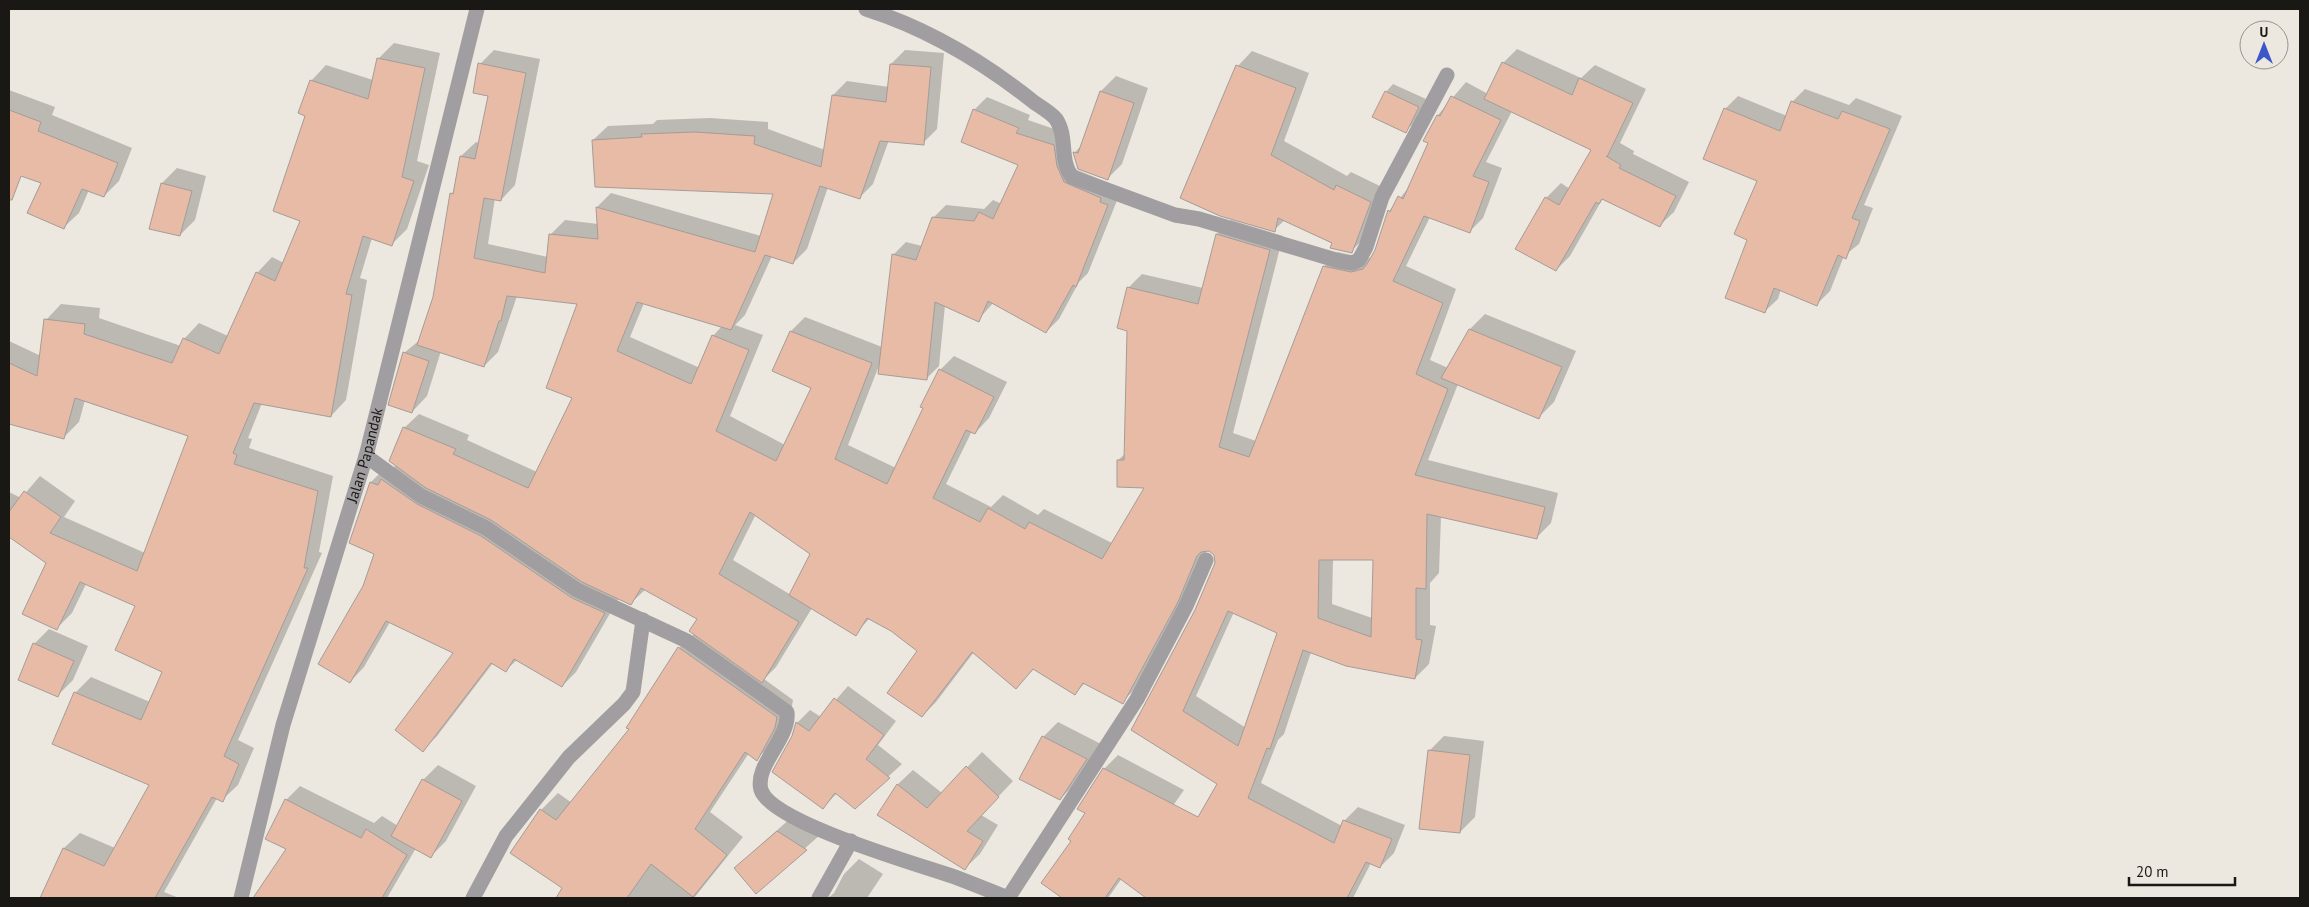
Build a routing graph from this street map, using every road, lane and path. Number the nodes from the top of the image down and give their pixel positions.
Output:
1 (477, 9) edge
2 (866, 9) edge
3 (1447, 75) dead end
4 (366, 456) junction
5 (1206, 560) dead end
6 (643, 620) junction
7 (851, 840) junction
8 (241, 898) edge
9 (473, 898) edge
10 (819, 898) edge
11 (1008, 898) edge

1 - 4 street, Jalan Papandak
2 - 3 street
4 - 6 street
4 - 8 street, Jalan Papandak
5 - 11 street
6 - 7 street
6 - 9 street
7 - 10 street
7 - 11 street

